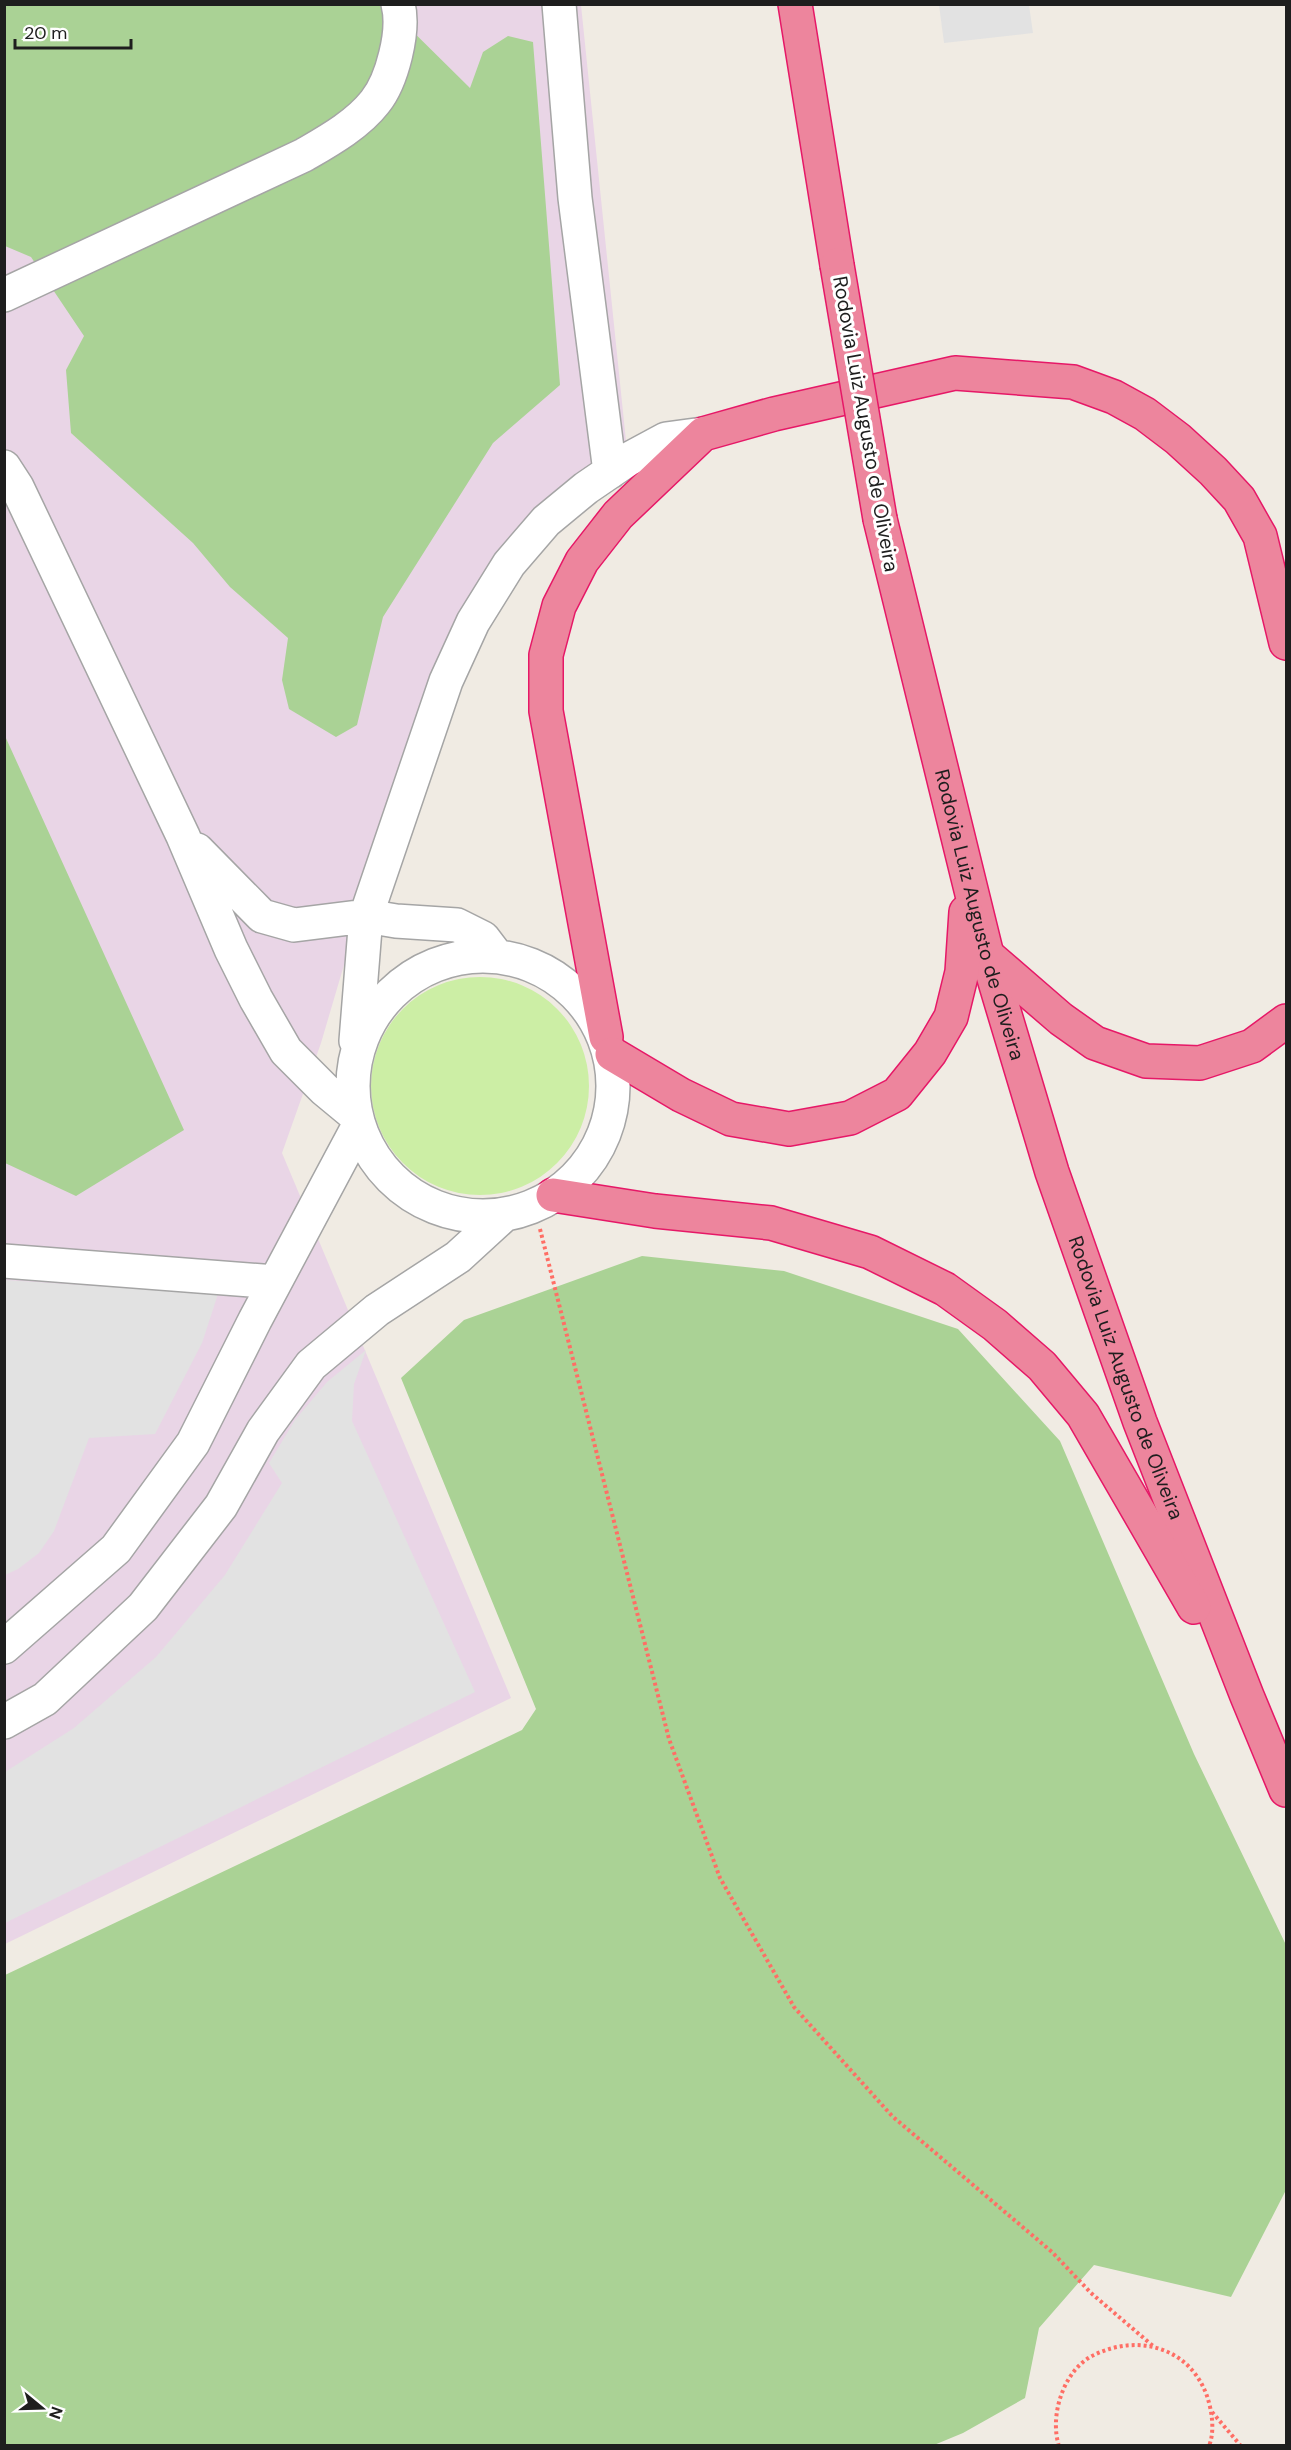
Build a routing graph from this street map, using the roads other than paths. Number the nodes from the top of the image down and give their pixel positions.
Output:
1 (398, 4) edge
2 (559, 4) edge
3 (795, 4) edge
4 (4, 295) edge
5 (703, 434) junction
6 (4, 467) edge
7 (610, 472) junction
8 (1287, 643) edge
9 (183, 836) junction
10 (968, 880) junction
11 (366, 916) junction
12 (496, 955) junction
13 (987, 955) junction
14 (1287, 1021) edge
15 (609, 1045) junction
16 (355, 1052) junction
17 (356, 1120) junction
18 (531, 1206) junction
19 (4, 1261) edge
20 (276, 1282) junction
21 (4, 1647) edge
22 (1247, 1696) junction
23 (4, 1722) edge
24 (1287, 1790) edge

1 - 4 street
2 - 7 street
3 - 10 highway, Rodovia Luiz Augusto de Oliveira, bridge
5 - 7 street
5 - 8 highway
5 - 15 highway
6 - 9 street
7 - 11 street
9 - 11 street
9 - 17 street
10 - 13 highway, Rodovia Luiz Augusto de Oliveira
10 - 15 highway
11 - 12 street
11 - 16 street
12 - 15 street
12 - 16 street
13 - 14 highway
13 - 22 highway, Rodovia Luiz Augusto de Oliveira
15 - 18 street
16 - 17 street
17 - 18 street
17 - 20 street
18 - 22 highway
18 - 23 street
19 - 20 street
20 - 21 street
22 - 24 highway, Rodovia Luiz Augusto de Oliveira

